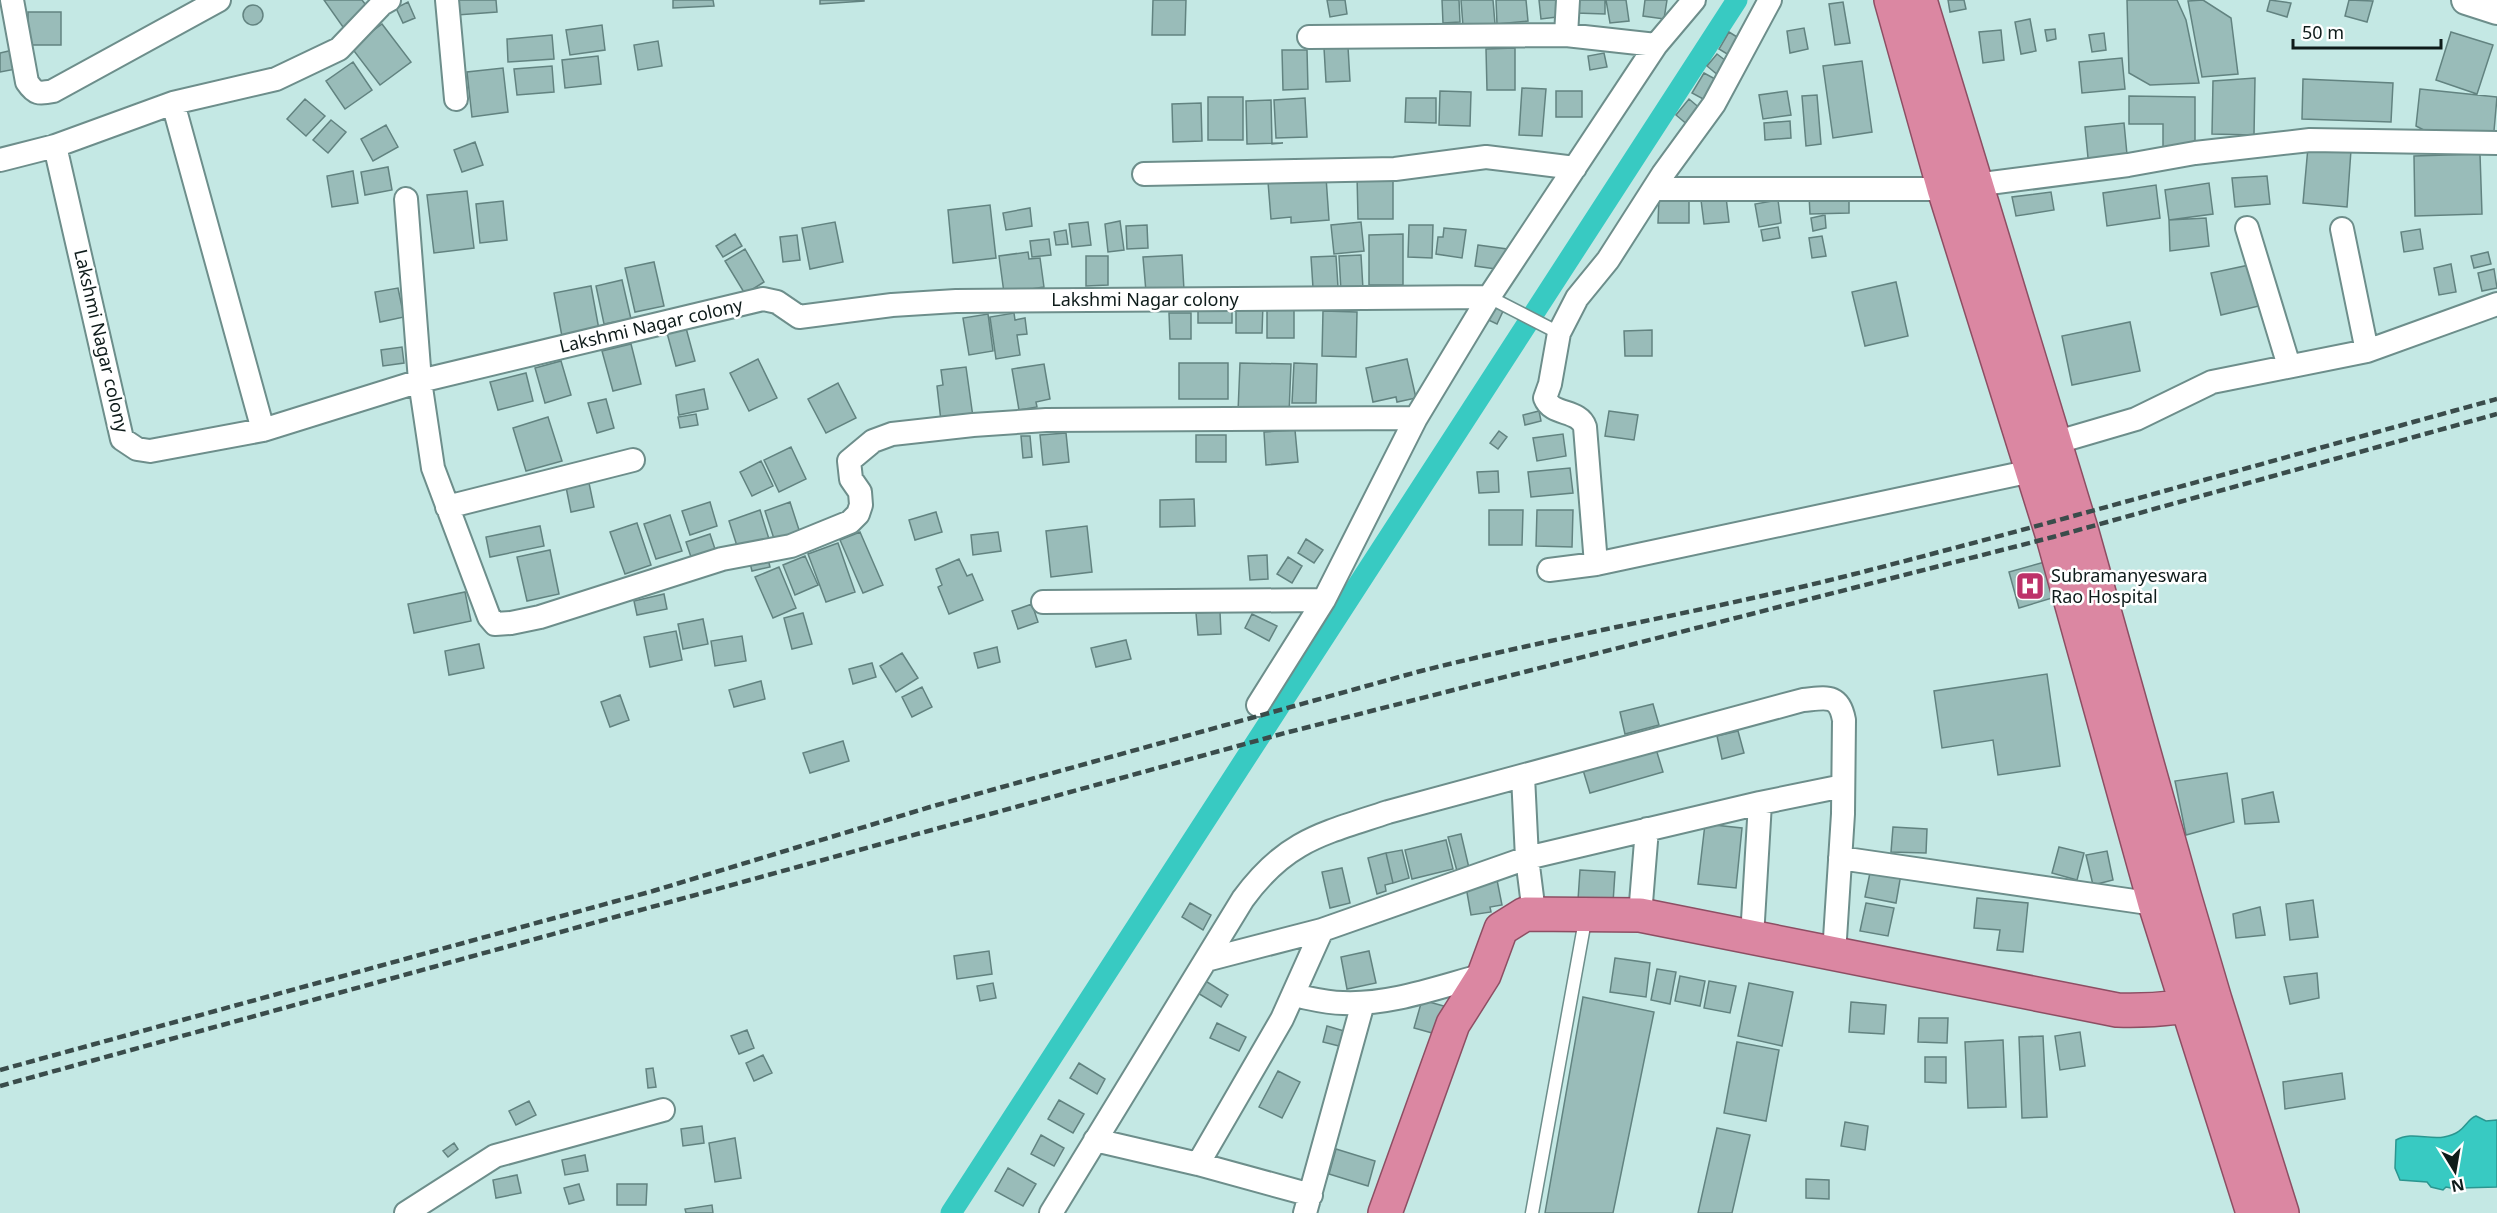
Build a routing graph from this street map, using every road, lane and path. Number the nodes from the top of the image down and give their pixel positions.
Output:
1 (12, 0) edge
2 (219, 0) edge
3 (447, 0) edge
4 (1568, 0) edge
5 (1694, 0) edge
6 (1770, 0) edge
7 (1891, 0) edge
8 (1920, 0) edge
9 (2466, 0) edge
10 (383, 1) edge
11 (2497, 10) edge
12 (1566, 35) junction
13 (1309, 38) dead end
14 (1656, 45) junction
15 (456, 99) dead end
16 (173, 104) junction
17 (2497, 143) edge
18 (55, 146) junction
19 (0, 160) edge
20 (1575, 168) junction
21 (1144, 174) dead end
22 (1959, 187) junction
23 (1654, 189) junction
24 (405, 199) dead end
25 (2247, 228) dead end
26 (2342, 229) dead end
27 (1489, 297) junction
28 (2497, 304) edge
29 (1559, 333) junction
30 (2367, 351) junction
31 (2289, 366) junction
32 (420, 381) junction
33 (1416, 418) junction
34 (263, 430) junction
35 (2054, 443) junction
36 (633, 460) dead end
37 (2032, 471) junction
38 (447, 507) junction
39 (1596, 564) junction
40 (1549, 570) dead end
41 (1324, 600) junction
42 (1043, 602) dead end
43 (1258, 705) dead end
44 (1522, 776) junction
45 (1843, 786) junction
46 (1760, 803) junction
47 (1647, 829) junction
48 (1527, 858) junction
49 (1840, 858) junction
50 (2155, 904) junction
51 (1534, 913) junction
52 (1586, 914) junction
53 (1640, 915) junction
54 (1322, 930) junction
55 (1752, 937) junction
56 (1834, 954) junction
57 (1206, 960) junction
58 (1484, 975) junction
59 (1293, 995) junction
60 (1363, 1003) junction
61 (2201, 1004) junction
62 (663, 1110) dead end
63 (1095, 1140) junction
64 (1198, 1164) junction
65 (1308, 1204) edge
66 (406, 1213) edge
67 (1051, 1213) edge
68 (1385, 1213) edge
69 (1532, 1213) edge
70 (2253, 1213) edge
71 (2282, 1213) edge

1 - 2 street
3 - 15 street
4 - 12 street
5 - 14 street
6 - 23 street
7 - 22 highway
8 - 22 highway
9 - 11 street
10 - 16 street
12 - 13 street
12 - 14 street
14 - 20 street
16 - 18 street
16 - 34 street
17 - 22 street
18 - 19 street
18 - 34 street, Lakshmi Nagar colony
20 - 21 street
20 - 27 street
22 - 23 street
22 - 35 highway
22 - 37 highway
23 - 29 street
24 - 32 street
25 - 31 street
26 - 30 street
27 - 29 lane
27 - 32 street, Lakshmi Nagar colony
27 - 33 street
28 - 30 street
29 - 39 street
30 - 31 street
31 - 35 street
32 - 34 street, Lakshmi Nagar colony
32 - 38 street
33 - 38 street
33 - 41 street
35 - 61 highway
36 - 38 street
37 - 39 street
37 - 50 highway
39 - 40 street
41 - 42 street
41 - 43 street
44 - 45 street
44 - 48 street
44 - 57 street
45 - 46 street
45 - 49 street
46 - 47 street
46 - 55 street
47 - 48 street
47 - 53 street
48 - 51 street
48 - 54 street
49 - 50 street
49 - 56 street
50 - 61 highway
51 - 52 highway
51 - 58 highway
52 - 53 highway
52 - 69 lane
53 - 55 highway
54 - 57 street
54 - 59 street
55 - 56 highway
56 - 61 highway
57 - 63 street
58 - 60 street
58 - 68 highway
59 - 60 street
59 - 64 street
60 - 65 street
61 - 70 highway
61 - 71 highway
62 - 66 street
63 - 64 street
63 - 67 street
64 - 65 street

